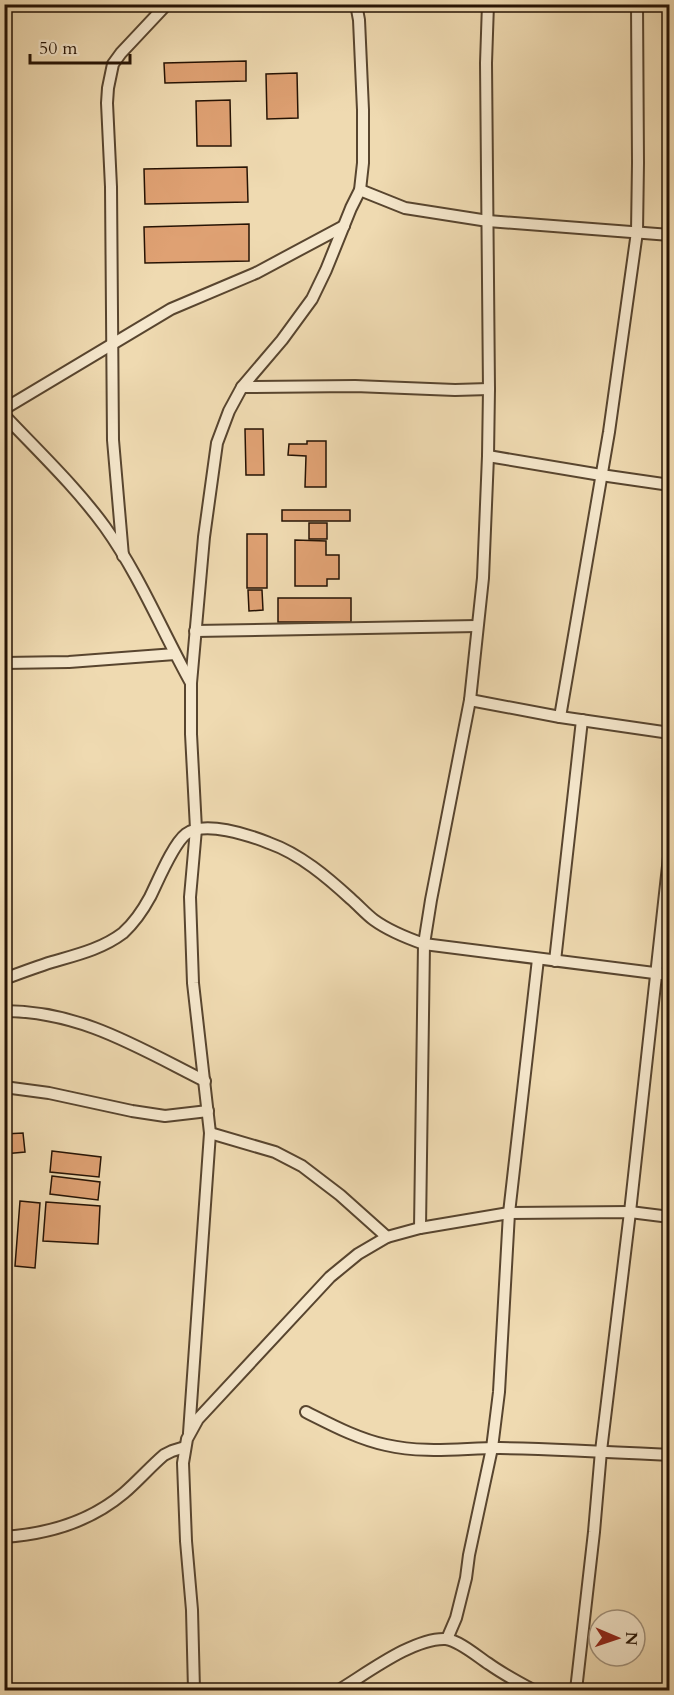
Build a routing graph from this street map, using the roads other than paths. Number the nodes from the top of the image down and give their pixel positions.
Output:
1 (167, 4) edge
2 (356, 4) edge
3 (488, 4) edge
4 (637, 4) edge
5 (360, 190) junction
6 (488, 221) junction
7 (344, 226) junction
8 (637, 232) junction
9 (669, 235) edge
10 (112, 344) junction
11 (242, 387) junction
12 (489, 389) junction
13 (4, 409) edge
14 (4, 416) edge
15 (488, 456) junction
16 (601, 475) junction
17 (669, 485) edge
18 (123, 556) junction
19 (477, 626) junction
20 (195, 632) junction
21 (175, 654) junction
22 (4, 663) edge
23 (191, 683) junction
24 (470, 700) junction
25 (560, 717) junction
26 (582, 720) junction
27 (669, 734) edge
28 (196, 829) junction
29 (669, 848) edge
30 (424, 944) junction
31 (538, 959) junction
32 (555, 961) junction
33 (656, 973) junction
34 (669, 975) edge
35 (4, 979) edge
36 (4, 1011) edge
37 (205, 1081) junction
38 (4, 1087) edge
39 (208, 1111) junction
40 (210, 1133) junction
41 (630, 1212) junction
42 (509, 1213) junction
43 (669, 1217) edge
44 (420, 1228) junction
45 (387, 1237) junction
46 (306, 1412) dead end
47 (189, 1433) junction
48 (185, 1447) junction
49 (492, 1448) junction
50 (601, 1451) junction
51 (669, 1455) edge
52 (4, 1537) edge
53 (447, 1639) junction
54 (194, 1690) edge
55 (339, 1690) edge
56 (533, 1690) edge
57 (576, 1690) edge

1 - 10 street
2 - 5 street
3 - 6 street
4 - 8 street
5 - 6 street
5 - 7 street
6 - 8 street
6 - 12 street
7 - 10 street
7 - 11 street
8 - 9 street
8 - 16 street
10 - 13 street
10 - 18 street
11 - 12 street
11 - 20 street
12 - 15 street
14 - 18 street
15 - 16 street
15 - 19 street
16 - 17 street
16 - 25 street
18 - 21 street
19 - 20 street
19 - 24 street
20 - 23 street
21 - 22 street
21 - 23 street
23 - 28 street
24 - 25 street
24 - 30 street
25 - 26 street
26 - 27 street
26 - 32 street
28 - 30 street
28 - 35 street
28 - 37 street
29 - 33 street
30 - 31 street
30 - 44 street
31 - 32 street
31 - 42 street
32 - 33 street
33 - 34 street
33 - 41 street
36 - 37 street
37 - 39 street
38 - 39 street
39 - 40 street
40 - 45 street
40 - 47 street
41 - 42 street
41 - 43 street
41 - 50 street
42 - 44 street
42 - 49 street
44 - 45 street
45 - 47 street
46 - 49 street
47 - 48 street
48 - 52 street
48 - 54 street
49 - 50 street
49 - 53 street
50 - 51 street
50 - 57 street
53 - 55 street
53 - 56 street

